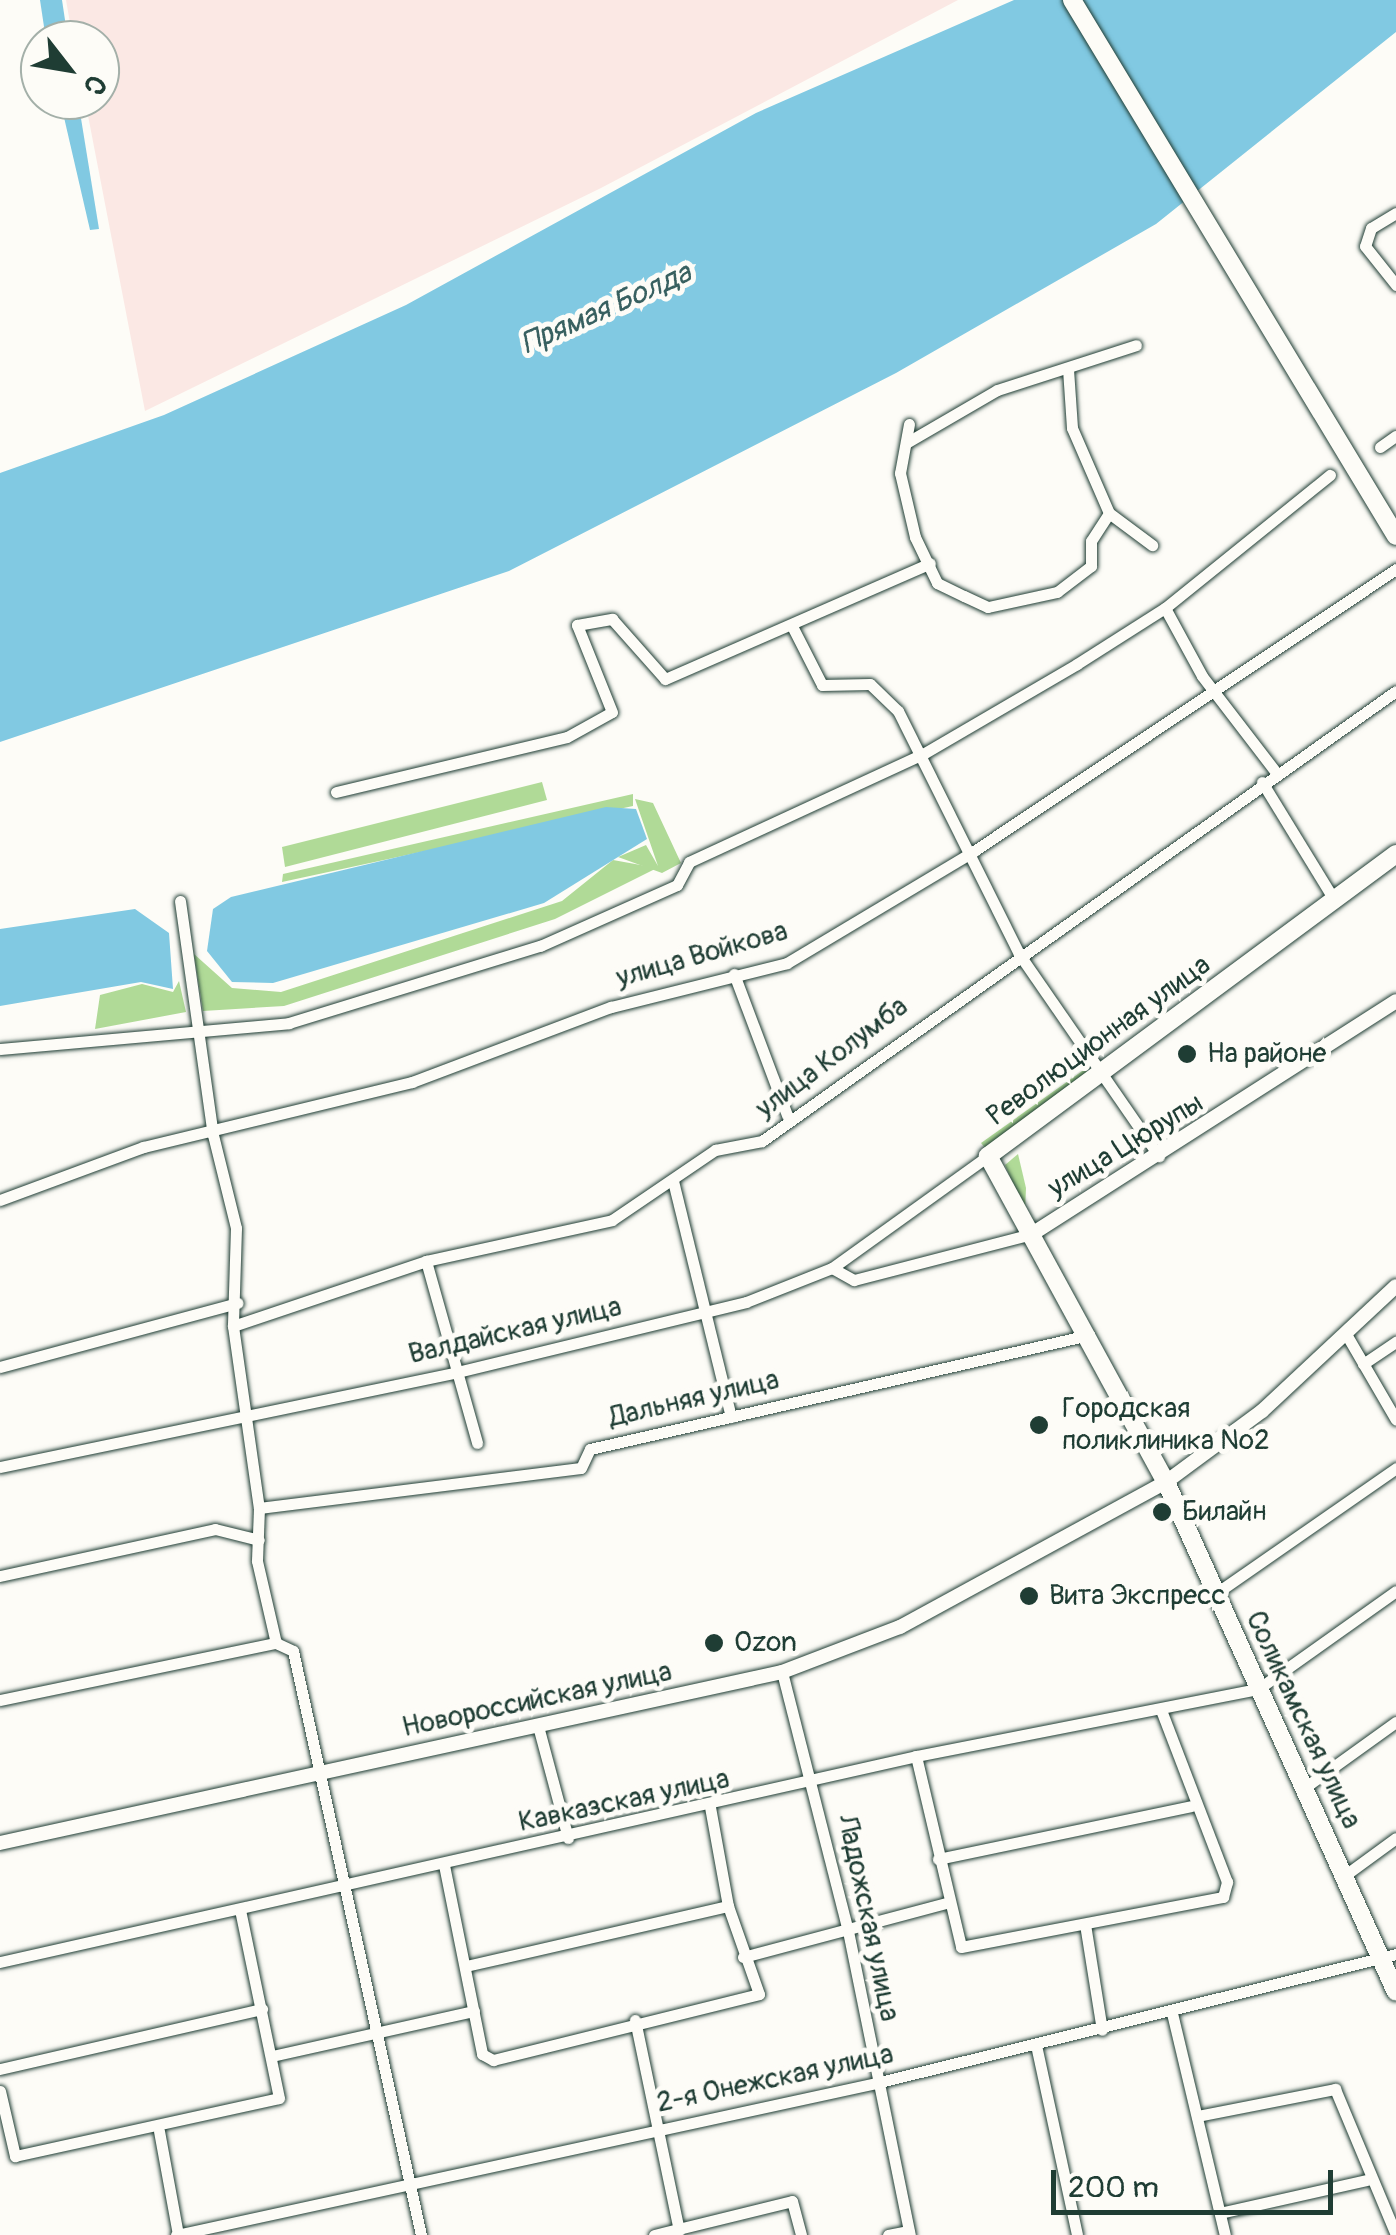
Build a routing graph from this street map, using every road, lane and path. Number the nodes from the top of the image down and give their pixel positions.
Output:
1 (1072, 0) edge
2 (1396, 213) edge
3 (1396, 285) edge
4 (1136, 344) dead end
5 (1068, 369) junction
6 (909, 424) dead end
7 (1396, 436) edge
8 (906, 443) junction
9 (1380, 447) dead end
10 (1330, 475) dead end
11 (1109, 513) junction
12 (1396, 536) edge
13 (1152, 545) dead end
14 (930, 563) junction
15 (1396, 569) edge
16 (1165, 608) junction
17 (792, 626) junction
18 (1216, 690) junction
19 (1396, 692) edge
20 (923, 754) junction
21 (1274, 771) junction
22 (1262, 782) junction
23 (336, 792) dead end
24 (974, 851) junction
25 (1396, 854) edge
26 (180, 901) dead end
27 (1336, 901) junction
28 (1018, 954) junction
29 (734, 974) junction
30 (1396, 1001) edge
31 (197, 1026) junction
32 (0, 1049) edge
33 (1101, 1077) junction
34 (787, 1116) junction
35 (212, 1135) junction
36 (988, 1156) junction
37 (1159, 1156) junction
38 (673, 1181) junction
39 (0, 1200) edge
40 (1032, 1234) junction
41 (426, 1261) junction
42 (832, 1268) junction
43 (1396, 1286) edge
44 (238, 1303) junction
45 (700, 1312) junction
46 (233, 1326) junction
47 (1091, 1334) junction
48 (1346, 1334) junction
49 (1396, 1342) edge
50 (1363, 1364) junction
51 (0, 1367) edge
52 (457, 1372) junction
53 (242, 1417) junction
54 (731, 1417) junction
55 (1396, 1420) edge
56 (477, 1444) dead end
57 (0, 1467) edge
58 (1396, 1468) edge
59 (1166, 1482) junction
60 (259, 1508) junction
61 (258, 1540) junction
62 (0, 1576) edge
63 (1396, 1591) edge
64 (1215, 1594) junction
65 (276, 1643) junction
66 (782, 1672) junction
67 (1258, 1689) junction
68 (0, 1700) edge
69 (1161, 1710) junction
70 (1396, 1722) edge
71 (538, 1726) junction
72 (916, 1756) junction
73 (322, 1772) junction
74 (813, 1785) junction
75 (1304, 1788) junction
76 (1191, 1806) junction
77 (710, 1807) junction
78 (568, 1838) junction
79 (1396, 1838) edge
80 (0, 1843) edge
81 (938, 1858) junction
82 (444, 1865) junction
83 (1344, 1876) junction
84 (346, 1886) junction
85 (949, 1902) junction
86 (728, 1906) junction
87 (240, 1910) junction
88 (1085, 1924) junction
89 (848, 1931) junction
90 (743, 1956) junction
91 (1390, 1959) edge
92 (0, 1962) edge
93 (466, 1966) junction
94 (1396, 1992) edge
95 (262, 2009) junction
96 (474, 2011) junction
97 (1172, 2013) junction
98 (635, 2020) junction
99 (1102, 2030) junction
100 (376, 2034) junction
101 (1036, 2045) junction
102 (272, 2056) junction
103 (0, 2068) edge
104 (876, 2083) junction
105 (0, 2091) edge
106 (3, 2111) edge
107 (1197, 2116) junction
108 (662, 2130) junction
109 (159, 2131) junction
110 (1366, 2180) junction
111 (409, 2184) junction
112 (1220, 2213) junction
113 (679, 2230) junction
114 (909, 2233) edge
115 (181, 2234) edge
116 (421, 2235) edge
117 (654, 2235) edge
118 (801, 2235) edge
119 (888, 2235) edge
120 (1077, 2235) edge
121 (1226, 2235) edge
122 (1396, 2235) edge

1 - 12 main road
2 - 3 street
4 - 5 street
5 - 8 street
5 - 11 street
6 - 8 street
7 - 9 street
8 - 14 street
10 - 16 street
11 - 13 street
11 - 14 street
14 - 17 street
15 - 18 street, улица Войкова
16 - 18 street
16 - 20 street
17 - 20 street
17 - 23 street
18 - 21 street
18 - 24 street, улица Войкова
19 - 21 street, улица Колумба
20 - 24 street
20 - 31 street
21 - 22 street, улица Колумба
22 - 27 street
22 - 28 street, улица Колумба
24 - 28 street
24 - 29 street, улица Войкова
25 - 27 main road, Революционная улица
26 - 31 street
27 - 33 main road, Революционная улица
28 - 33 street
28 - 34 street, улица Колумба
29 - 34 street
29 - 35 street, улица Войкова
30 - 37 street, улица Цюрупы
31 - 32 street
31 - 35 street
33 - 36 main road, Революционная улица
33 - 37 street
34 - 38 street, улица Колумба
35 - 39 street, улица Войкова
35 - 44 street
36 - 40 main road, Соликамская улица
36 - 42 street, Революционная улица
37 - 40 street, улица Цюрупы
38 - 41 street, улица Колумба
38 - 45 street
40 - 42 street, Валдайская улица
40 - 47 main road, Соликамская улица
41 - 46 street, улица Колумба
41 - 52 street
42 - 45 street, Валдайская улица
43 - 48 street, Новороссийская улица
44 - 46 street
44 - 51 street
45 - 52 street, Валдайская улица
45 - 54 street
46 - 53 street
47 - 54 street, Дальняя улица
47 - 59 main road, Соликамская улица
48 - 50 street
48 - 59 street, Новороссийская улица
49 - 50 street
50 - 55 street
52 - 53 street, Валдайская улица
52 - 56 street
53 - 57 street, Валдайская улица
53 - 60 street
54 - 60 street, Дальняя улица
58 - 64 street
59 - 64 main road, Соликамская улица
59 - 66 street, Новороссийская улица
60 - 61 street
61 - 62 street
61 - 65 street
63 - 67 street
64 - 67 main road, Соликамская улица
65 - 68 street
65 - 73 street
66 - 71 street, Новороссийская улица
66 - 74 street, Ладожская улица
67 - 69 street, Кавказская улица
67 - 75 main road, Соликамская улица
69 - 72 street, Кавказская улица
69 - 76 street
70 - 75 street
71 - 73 street, Новороссийская улица
71 - 78 street
72 - 74 street, Кавказская улица
72 - 81 street
73 - 80 street, Новороссийская улица
73 - 84 street
74 - 77 street, Кавказская улица
74 - 89 street, Ладожская улица
75 - 83 main road, Соликамская улица
76 - 81 street
76 - 88 street
77 - 78 street, Кавказская улица
77 - 86 street
78 - 82 street, Кавказская улица
79 - 83 street
81 - 85 street
82 - 84 street, Кавказская улица
82 - 93 street
83 - 91 main road, Соликамская улица
84 - 87 street, Кавказская улица
84 - 100 street
85 - 88 street
85 - 89 street
86 - 90 street
86 - 93 street
87 - 92 street, Кавказская улица
87 - 95 street
88 - 99 street
89 - 90 street
89 - 104 street, Ладожская улица
90 - 98 street
91 - 94 main road, Соликамская улица
91 - 97 street, 2-я Онежская улица
93 - 96 street
95 - 102 street
95 - 103 street
96 - 98 street
96 - 100 street
97 - 99 street, 2-я Онежская улица
97 - 107 street
98 - 108 street
99 - 101 street, 2-я Онежская улица
100 - 102 street
100 - 111 street
101 - 104 street, 2-я Онежская улица
101 - 120 street
102 - 109 street
104 - 108 street, 2-я Онежская улица
104 - 114 street, Ладожская улица
105 - 106 street
106 - 109 street
107 - 110 street
107 - 112 street
108 - 111 street, 2-я Онежская улица
108 - 113 street
109 - 115 street
110 - 112 street
110 - 122 street
111 - 115 street, 2-я Онежская улица
111 - 116 street
112 - 121 street
113 - 117 street
113 - 118 street
114 - 119 street

